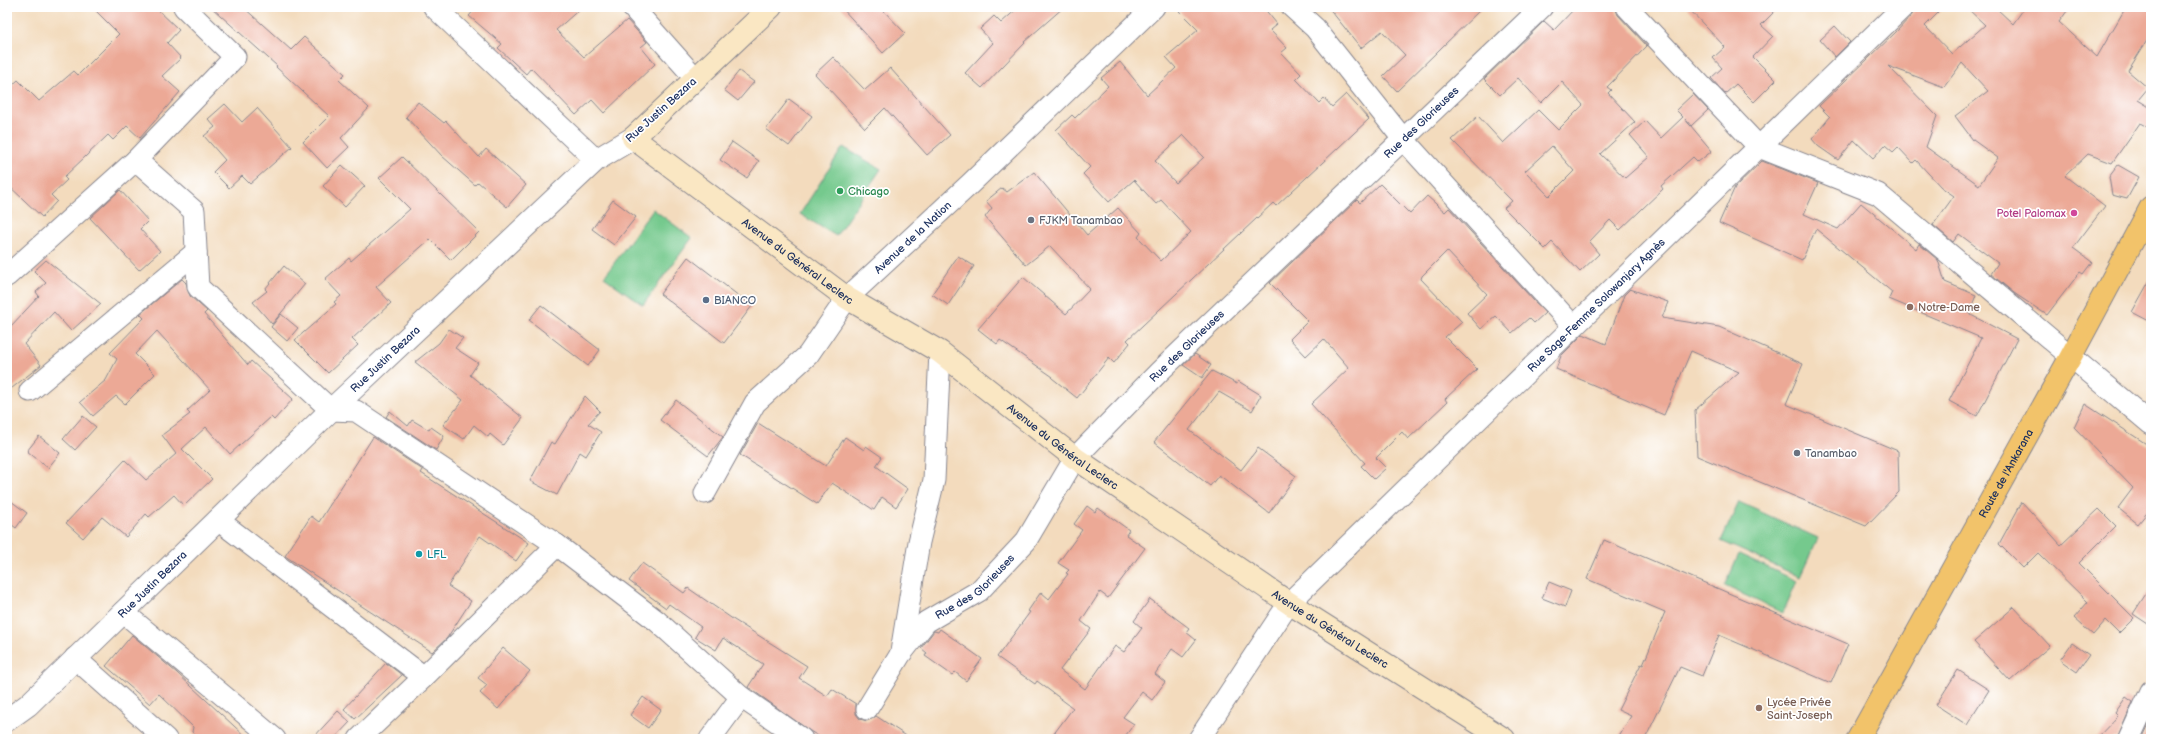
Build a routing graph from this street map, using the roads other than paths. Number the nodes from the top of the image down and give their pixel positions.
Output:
1 (184, 7) edge
2 (434, 7) edge
3 (632, 7) edge
4 (772, 7) edge
5 (1154, 7) edge
6 (1292, 7) edge
7 (1542, 7) edge
8 (1627, 7) edge
9 (1894, 10) edge
10 (696, 79) junction
11 (633, 138) junction
12 (1404, 139) junction
13 (1759, 147) junction
14 (136, 160) junction
15 (596, 160) junction
16 (2151, 207) edge
17 (196, 252) junction
18 (7, 276) edge
19 (848, 298) junction
20 (1573, 326) junction
21 (940, 352) junction
22 (2070, 358) junction
23 (30, 390) dead end
24 (331, 410) junction
25 (2151, 424) edge
26 (1074, 458) junction
27 (705, 493) dead end
28 (218, 520) junction
29 (557, 545) junction
30 (1290, 603) junction
31 (123, 612) junction
32 (900, 655) junction
33 (75, 658) junction
34 (424, 677) junction
35 (2151, 691) edge
36 (741, 697) junction
37 (867, 709) dead end
38 (7, 720) edge
39 (166, 739) edge
40 (275, 739) edge
41 (359, 739) edge
42 (710, 739) edge
43 (802, 739) edge
44 (1199, 739) edge
45 (1504, 739) edge
46 (1858, 739) edge
47 (2129, 739) edge

1 - 14 street
2 - 15 street
3 - 10 street
4 - 10 main road, Rue Justin Bezara
5 - 19 street, Avenue de la Nation
6 - 12 street
7 - 12 street, Rue des Glorieuses
8 - 13 street
9 - 13 street, Rue Sage-Femme Solowanjary Agnès
10 - 11 main road, Rue Justin Bezara
11 - 15 street, Rue Justin Bezara
11 - 19 main road, Avenue du Général Leclerc
12 - 20 street
12 - 26 street, Rue des Glorieuses
13 - 20 street, Rue Sage-Femme Solowanjary Agnès
13 - 22 street
14 - 17 street
14 - 18 street
15 - 24 street, Rue Justin Bezara
16 - 22 main road, Route de l'Ankarana
17 - 23 street
17 - 24 street
19 - 21 main road, Avenue du Général Leclerc
19 - 27 street, Avenue de la Nation
20 - 30 street, Rue Sage-Femme Solowanjary Agnès
21 - 26 main road, Avenue du Général Leclerc
21 - 32 street
22 - 25 street
22 - 46 main road, Route de l'Ankarana
24 - 28 street, Rue Justin Bezara
24 - 29 street
26 - 30 main road, Avenue du Général Leclerc
26 - 32 street, Rue des Glorieuses
28 - 31 street, Rue Justin Bezara
28 - 34 street
29 - 34 street
29 - 36 street
30 - 44 street, Rue Sage-Femme Solowanjary Agnès
30 - 45 main road, Avenue du Général Leclerc
31 - 33 street, Rue Justin Bezara
31 - 40 street
32 - 37 street, Rue des Glorieuses
33 - 38 street, Rue Justin Bezara
33 - 39 street
34 - 41 street
35 - 47 street
36 - 42 street
36 - 43 street

